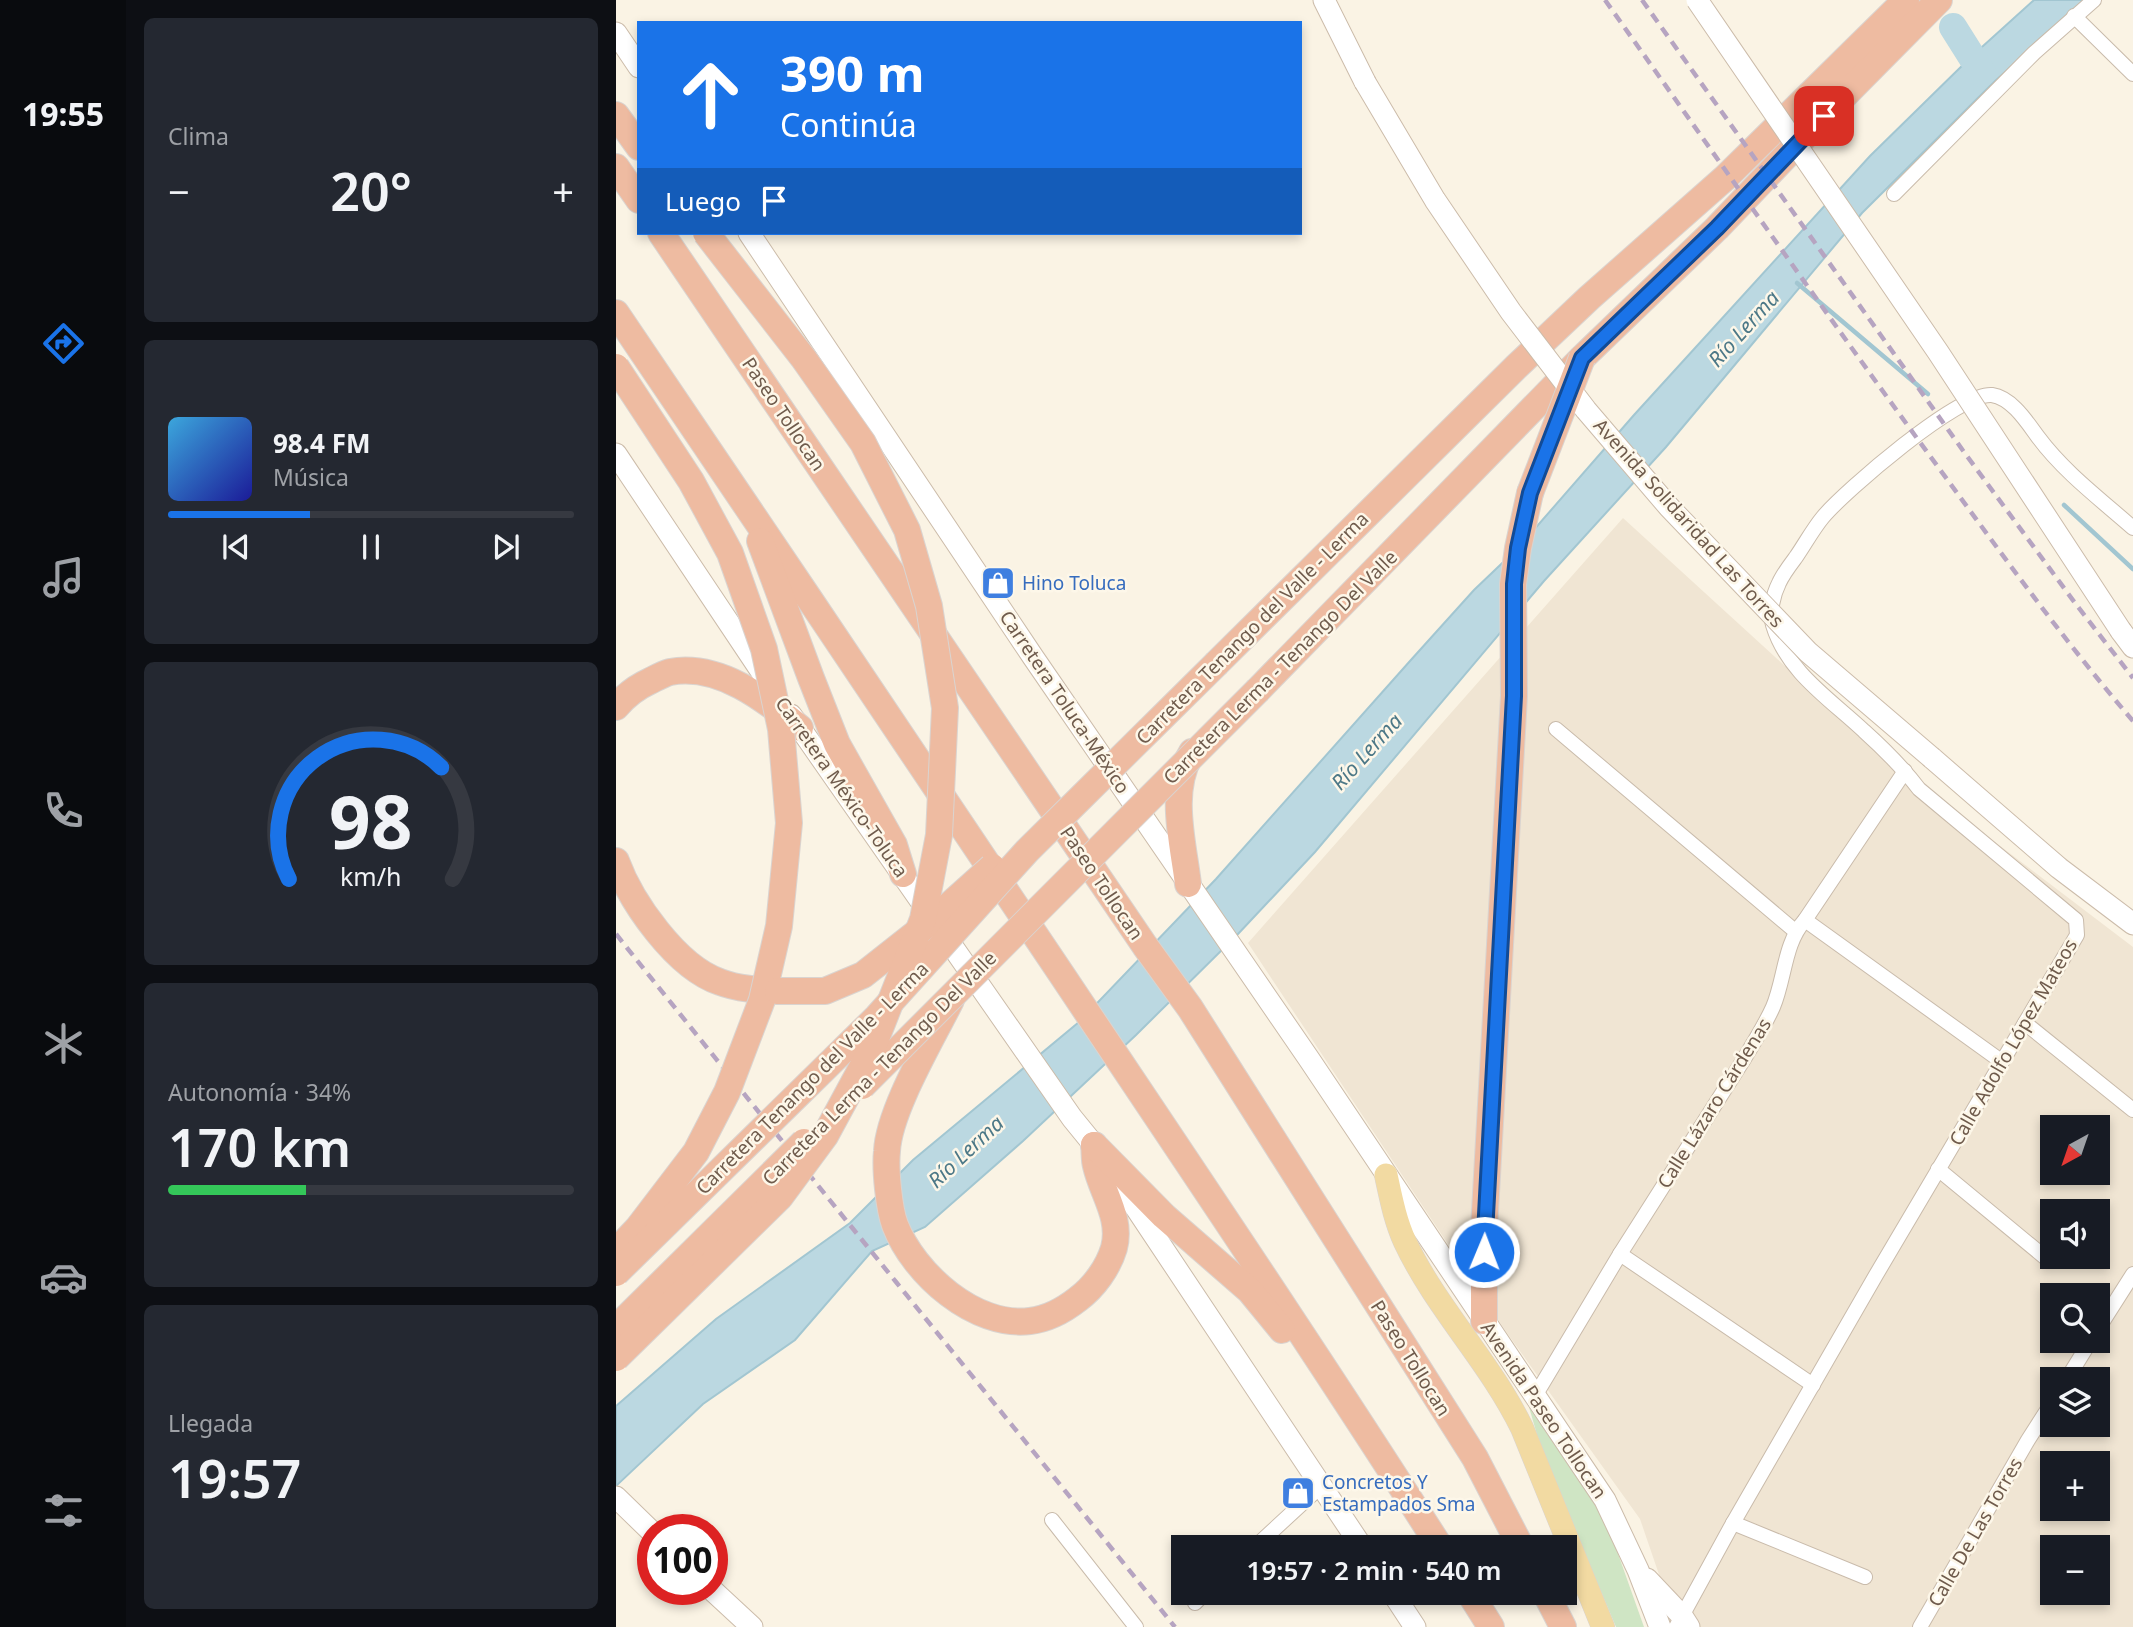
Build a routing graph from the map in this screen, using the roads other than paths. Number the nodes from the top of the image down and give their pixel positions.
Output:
1 (1324, 0) edge
2 (1697, 0) edge
3 (1906, 0) edge
4 (1938, 0) edge
5 (2094, 0) edge
6 (2074, 16) junction
7 (616, 33) edge
8 (637, 64) edge
9 (2133, 74) edge
10 (616, 114) edge
11 (637, 144) edge
12 (616, 166) edge
13 (1894, 194) dead end
14 (637, 197) edge
15 (1717, 228) junction
16 (662, 235) edge
17 (708, 235) edge
18 (750, 235) edge
19 (616, 313) edge
20 (1582, 358) junction
21 (616, 367) edge
22 (616, 454) edge
23 (750, 509) junction
24 (2133, 528) edge
25 (2127, 639) edge
26 (616, 707) edge
27 (800, 729) junction
28 (1556, 729) dead end
29 (1905, 771) junction
30 (1027, 851) junction
31 (616, 861) edge
32 (903, 874) junction
33 (1191, 888) junction
34 (934, 919) junction
35 (1800, 925) junction
36 (2133, 925) edge
37 (1241, 961) joint
38 (954, 995) junction
39 (2025, 1023) junction
40 (2001, 1061) junction
41 (2133, 1110) edge
42 (1094, 1144) junction
43 (1938, 1169) junction
44 (1386, 1175) junction
45 (616, 1251) edge
46 (2040, 1253) edge
47 (1620, 1254) junction
48 (616, 1273) edge
49 (2133, 1274) edge
50 (2110, 1310) edge
51 (1484, 1321) junction
52 (616, 1328) edge
53 (616, 1358) edge
54 (1813, 1385) junction
55 (1535, 1396) junction
56 (1345, 1399) junction
57 (2040, 1421) edge
58 (1321, 1486) junction
59 (616, 1497) edge
60 (637, 1517) edge
61 (1052, 1520) dead end
62 (1733, 1523) junction
63 (1268, 1535) edge
64 (1354, 1535) edge
65 (1432, 1535) edge
66 (1515, 1535) edge
67 (1639, 1570) junction
68 (1865, 1577) dead end
69 (728, 1605) edge
70 (1401, 1605) edge
71 (1477, 1605) edge
72 (1552, 1605) edge
73 (1683, 1623) edge
74 (752, 1627) edge
75 (1136, 1627) edge
76 (1415, 1627) edge
77 (1491, 1627) edge
78 (1563, 1627) edge
79 (1603, 1627) edge
80 (1660, 1627) edge
81 (1920, 1627) edge

1 - 36 main road, Avenida Solidaridad Las Torres, bridge
2 - 25 main road, bridge
3 - 30 highway, Carretera Tenango del Valle - Lerma, bridge
4 - 15 highway, Carretera Lerma - Tenango Del Valle
5 - 6 street
6 - 9 street
6 - 13 street
7 - 8 main road
10 - 11 highway
12 - 14 highway
15 - 20 highway, Carretera Lerma - Tenango Del Valle
15 - 33 highway
16 - 66 highway, Paseo Tollocan
17 - 53 highway, bridge
18 - 33 main road, Carretera Toluca-México
19 - 23 highway
20 - 38 highway, Carretera Lerma - Tenango Del Valle, bridge
20 - 51 highway, bridge
21 - 45 highway, bridge
22 - 27 main road, Carretera México-Toluca
23 - 32 highway
23 - 56 highway
24 - 29 street, Calle Adolfo López Mateos
26 - 27 highway
27 - 32 main road, Carretera México-Toluca
28 - 35 street
29 - 35 street, Calle Lázaro Cárdenas
29 - 39 street, Calle Adolfo López Mateos
30 - 34 highway, bridge
30 - 48 highway, Carretera Tenango del Valle - Lerma, bridge
31 - 34 highway, bridge
32 - 34 main road, Carretera México-Toluca, bridge
33 - 37 main road, Carretera Toluca-México
34 - 42 main road, Carretera México-Toluca, bridge
35 - 40 street
35 - 47 street, Calle Lázaro Cárdenas
37 - 44 main road, Avenida Paseo Tollocan
38 - 42 highway
38 - 52 highway, Carretera Lerma - Tenango Del Valle, bridge
39 - 40 street, Calle Adolfo López Mateos
39 - 41 street
40 - 43 street, Calle Adolfo López Mateos
42 - 56 highway
42 - 58 main road
43 - 46 street
43 - 54 street, Calle Adolfo López Mateos
44 - 51 main road, Avenida Paseo Tollocan
44 - 79 main road
47 - 54 street
47 - 55 street, Calle Lázaro Cárdenas
49 - 50 street
51 - 55 main road, Avenida Paseo Tollocan
54 - 62 street, Calle Adolfo López Mateos
55 - 67 main road, Avenida Paseo Tollocan
56 - 65 highway
57 - 81 street, Calle De Las Torres
58 - 63 street
58 - 64 main road
59 - 60 main road
61 - 75 street
62 - 68 street
62 - 73 street, Calle Adolfo López Mateos
67 - 73 main road
67 - 80 main road, Avenida Paseo Tollocan
69 - 74 main road
70 - 76 main road
71 - 77 highway
72 - 78 highway

